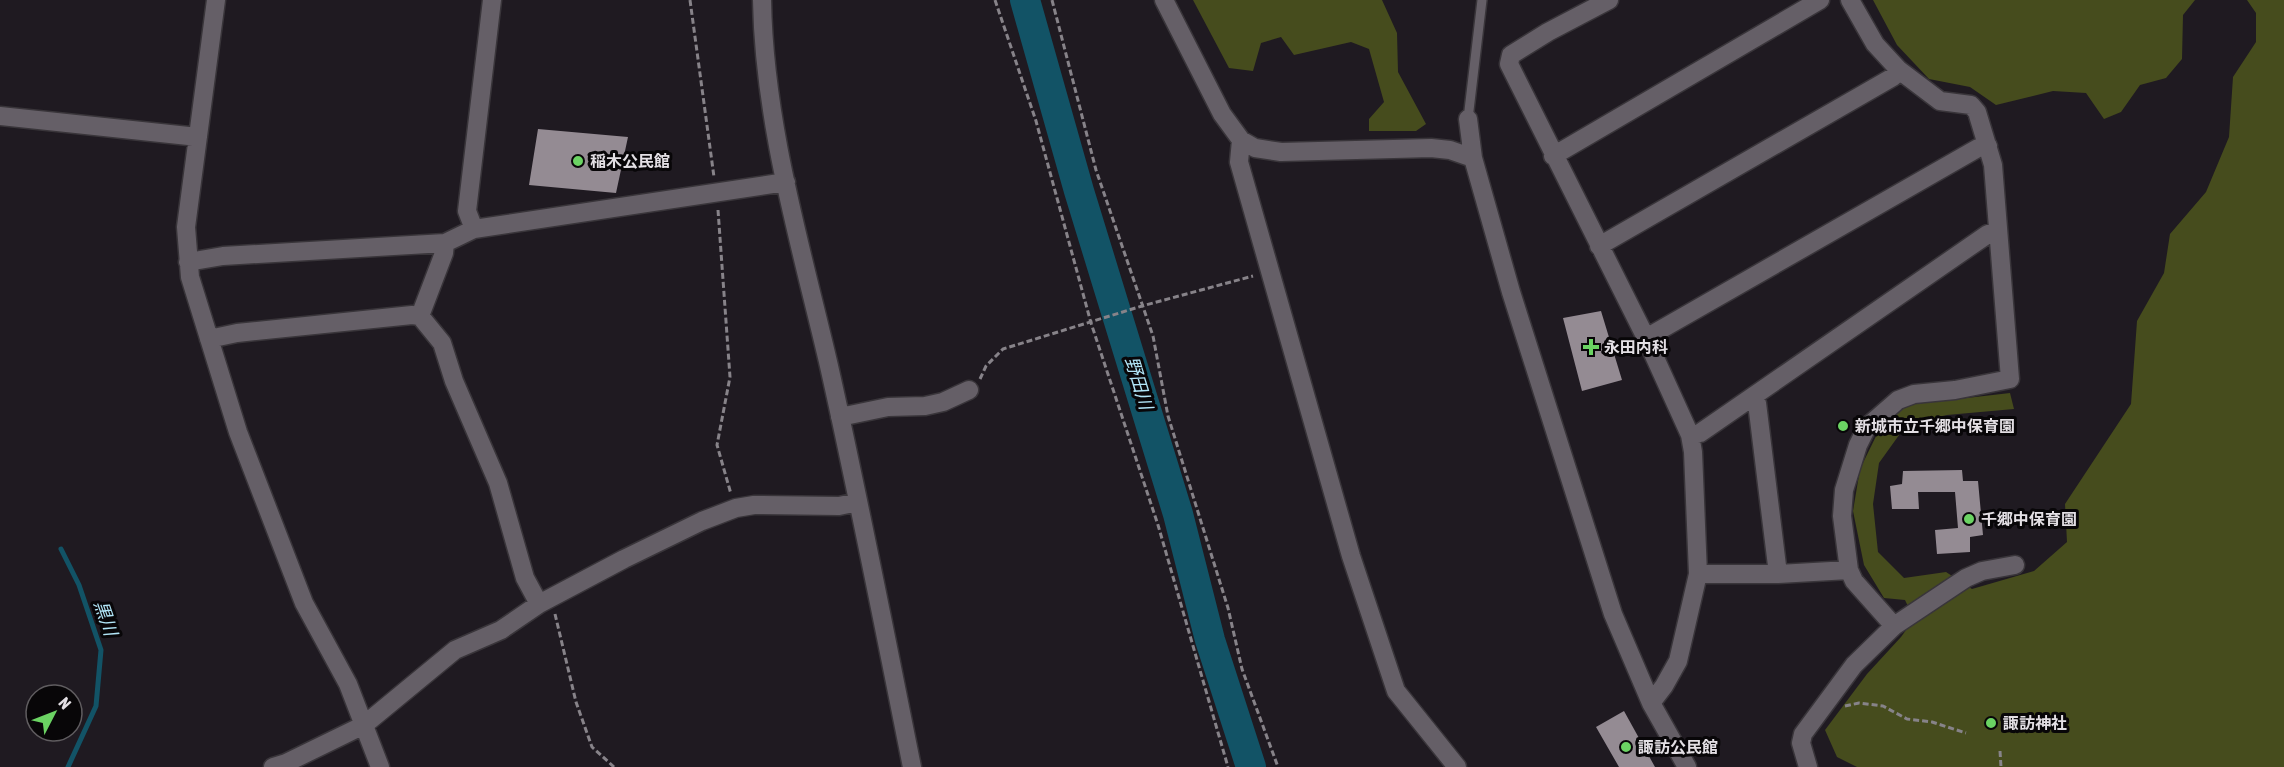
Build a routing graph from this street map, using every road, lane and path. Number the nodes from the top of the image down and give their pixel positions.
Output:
1 (216, 0) edge
2 (492, 0) edge
3 (690, 0) edge
4 (762, 0) edge
5 (995, 0) edge
6 (1052, 0) edge
7 (1164, 0) edge
8 (1482, 0) edge
9 (1609, 0) edge
10 (1820, 0) edge
11 (1850, 0) edge
12 (1899, 70) junction
13 (0, 116) edge
14 (1468, 119) joint
15 (198, 137) junction
16 (1241, 140) junction
17 (1988, 147) junction
18 (1553, 156) junction
19 (1473, 158) junction
20 (786, 182) junction
21 (717, 193) junction
22 (474, 229) junction
23 (1998, 230) junction
24 (445, 243) junction
25 (1599, 246) junction
26 (188, 262) junction
27 (1269, 272) junction
28 (1142, 306) junction
29 (420, 316) junction
30 (1091, 323) junction
31 (1646, 338) junction
32 (209, 339) junction
33 (969, 390) joint
34 (1752, 397) junction
35 (840, 417) junction
36 (1690, 435) junction
37 (858, 502) junction
38 (736, 508) junction
39 (2015, 565) dead end
40 (1849, 570) junction
41 (1698, 574) junction
42 (1778, 574) junction
43 (545, 601) junction
44 (1894, 626) junction
45 (1651, 703) junction
46 (1820, 712) junction
47 (364, 725) junction
48 (1966, 733) dead end
49 (2000, 751) dead end
50 (273, 767) edge
51 (380, 767) edge
52 (614, 767) edge
53 (912, 767) edge
54 (1228, 767) edge
55 (1278, 767) edge
56 (1457, 767) edge
57 (1687, 767) edge
58 (1808, 767) edge
59 (2001, 767) edge

1 - 15 street
2 - 22 street
3 - 21 path
4 - 20 street
5 - 30 path
6 - 28 path
7 - 16 street
8 - 14 lane
9 - 18 street
10 - 18 street
11 - 12 street
12 - 17 street
12 - 25 street
13 - 15 street
14 - 19 street
15 - 26 street
16 - 19 street
16 - 27 street
17 - 23 street
17 - 31 street
18 - 25 street
19 - 45 street
20 - 21 street
20 - 35 street
21 - 22 street
21 - 38 path
22 - 24 street
23 - 34 street
23 - 40 street
24 - 26 street
24 - 29 street
25 - 31 street
26 - 32 street
27 - 28 path
27 - 56 street
28 - 30 path
28 - 55 path
29 - 32 street
29 - 43 street
30 - 33 path
30 - 54 path
31 - 36 street
32 - 47 street
33 - 35 street
34 - 36 street
34 - 42 street
35 - 37 street
36 - 41 street
37 - 38 street
37 - 53 street
38 - 43 street
39 - 44 street
40 - 42 street
40 - 44 street
41 - 42 street
41 - 45 street
43 - 47 street
43 - 52 path
44 - 46 street
45 - 57 street
46 - 48 path
46 - 58 street
47 - 50 street
47 - 51 street
49 - 59 path

